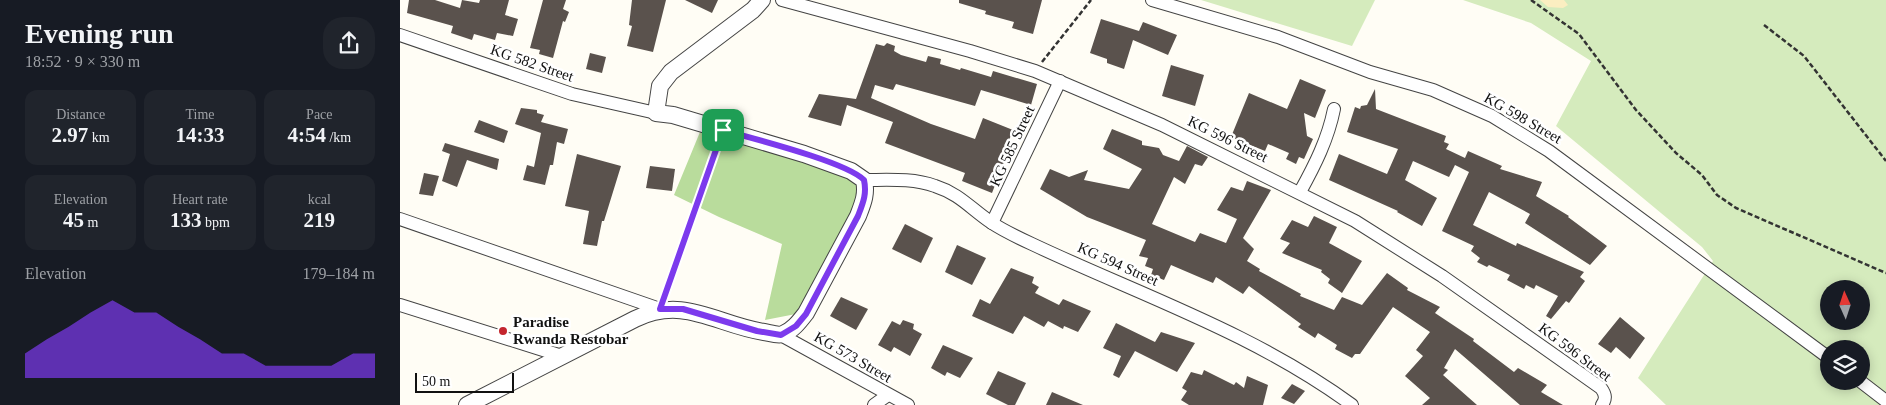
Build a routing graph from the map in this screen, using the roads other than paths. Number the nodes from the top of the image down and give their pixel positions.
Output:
1 (762, 0) edge
2 (782, 0) edge
3 (1152, 0) edge
4 (400, 35) edge
5 (1060, 81) junction
6 (1334, 109) dead end
7 (656, 113) junction
8 (864, 180) junction
9 (1300, 192) junction
10 (400, 219) edge
11 (992, 223) junction
12 (400, 305) edge
13 (660, 309) junction
14 (781, 335) junction
15 (1820, 351) edge
16 (562, 356) junction
17 (1870, 389) edge
18 (888, 395) junction
19 (1886, 401) edge
20 (466, 405) edge
21 (874, 405) edge
22 (908, 405) edge
23 (1352, 405) edge
24 (1602, 405) edge

1 - 7 street
2 - 5 street, KG 596 Street
3 - 15 street, KG 598 Street
4 - 7 street, KG 582 Street
5 - 9 street, KG 596 Street
5 - 11 street, KG 585 Street
6 - 9 street
7 - 8 street
8 - 11 street, KG 594 Street
8 - 14 street
9 - 24 street, KG 596 Street
10 - 13 street
11 - 23 street, KG 594 Street
12 - 16 street
13 - 14 street
13 - 16 street
14 - 18 street, KG 573 Street
16 - 20 street
17 - 19 street
18 - 21 street
18 - 22 street, KG 573 Street

